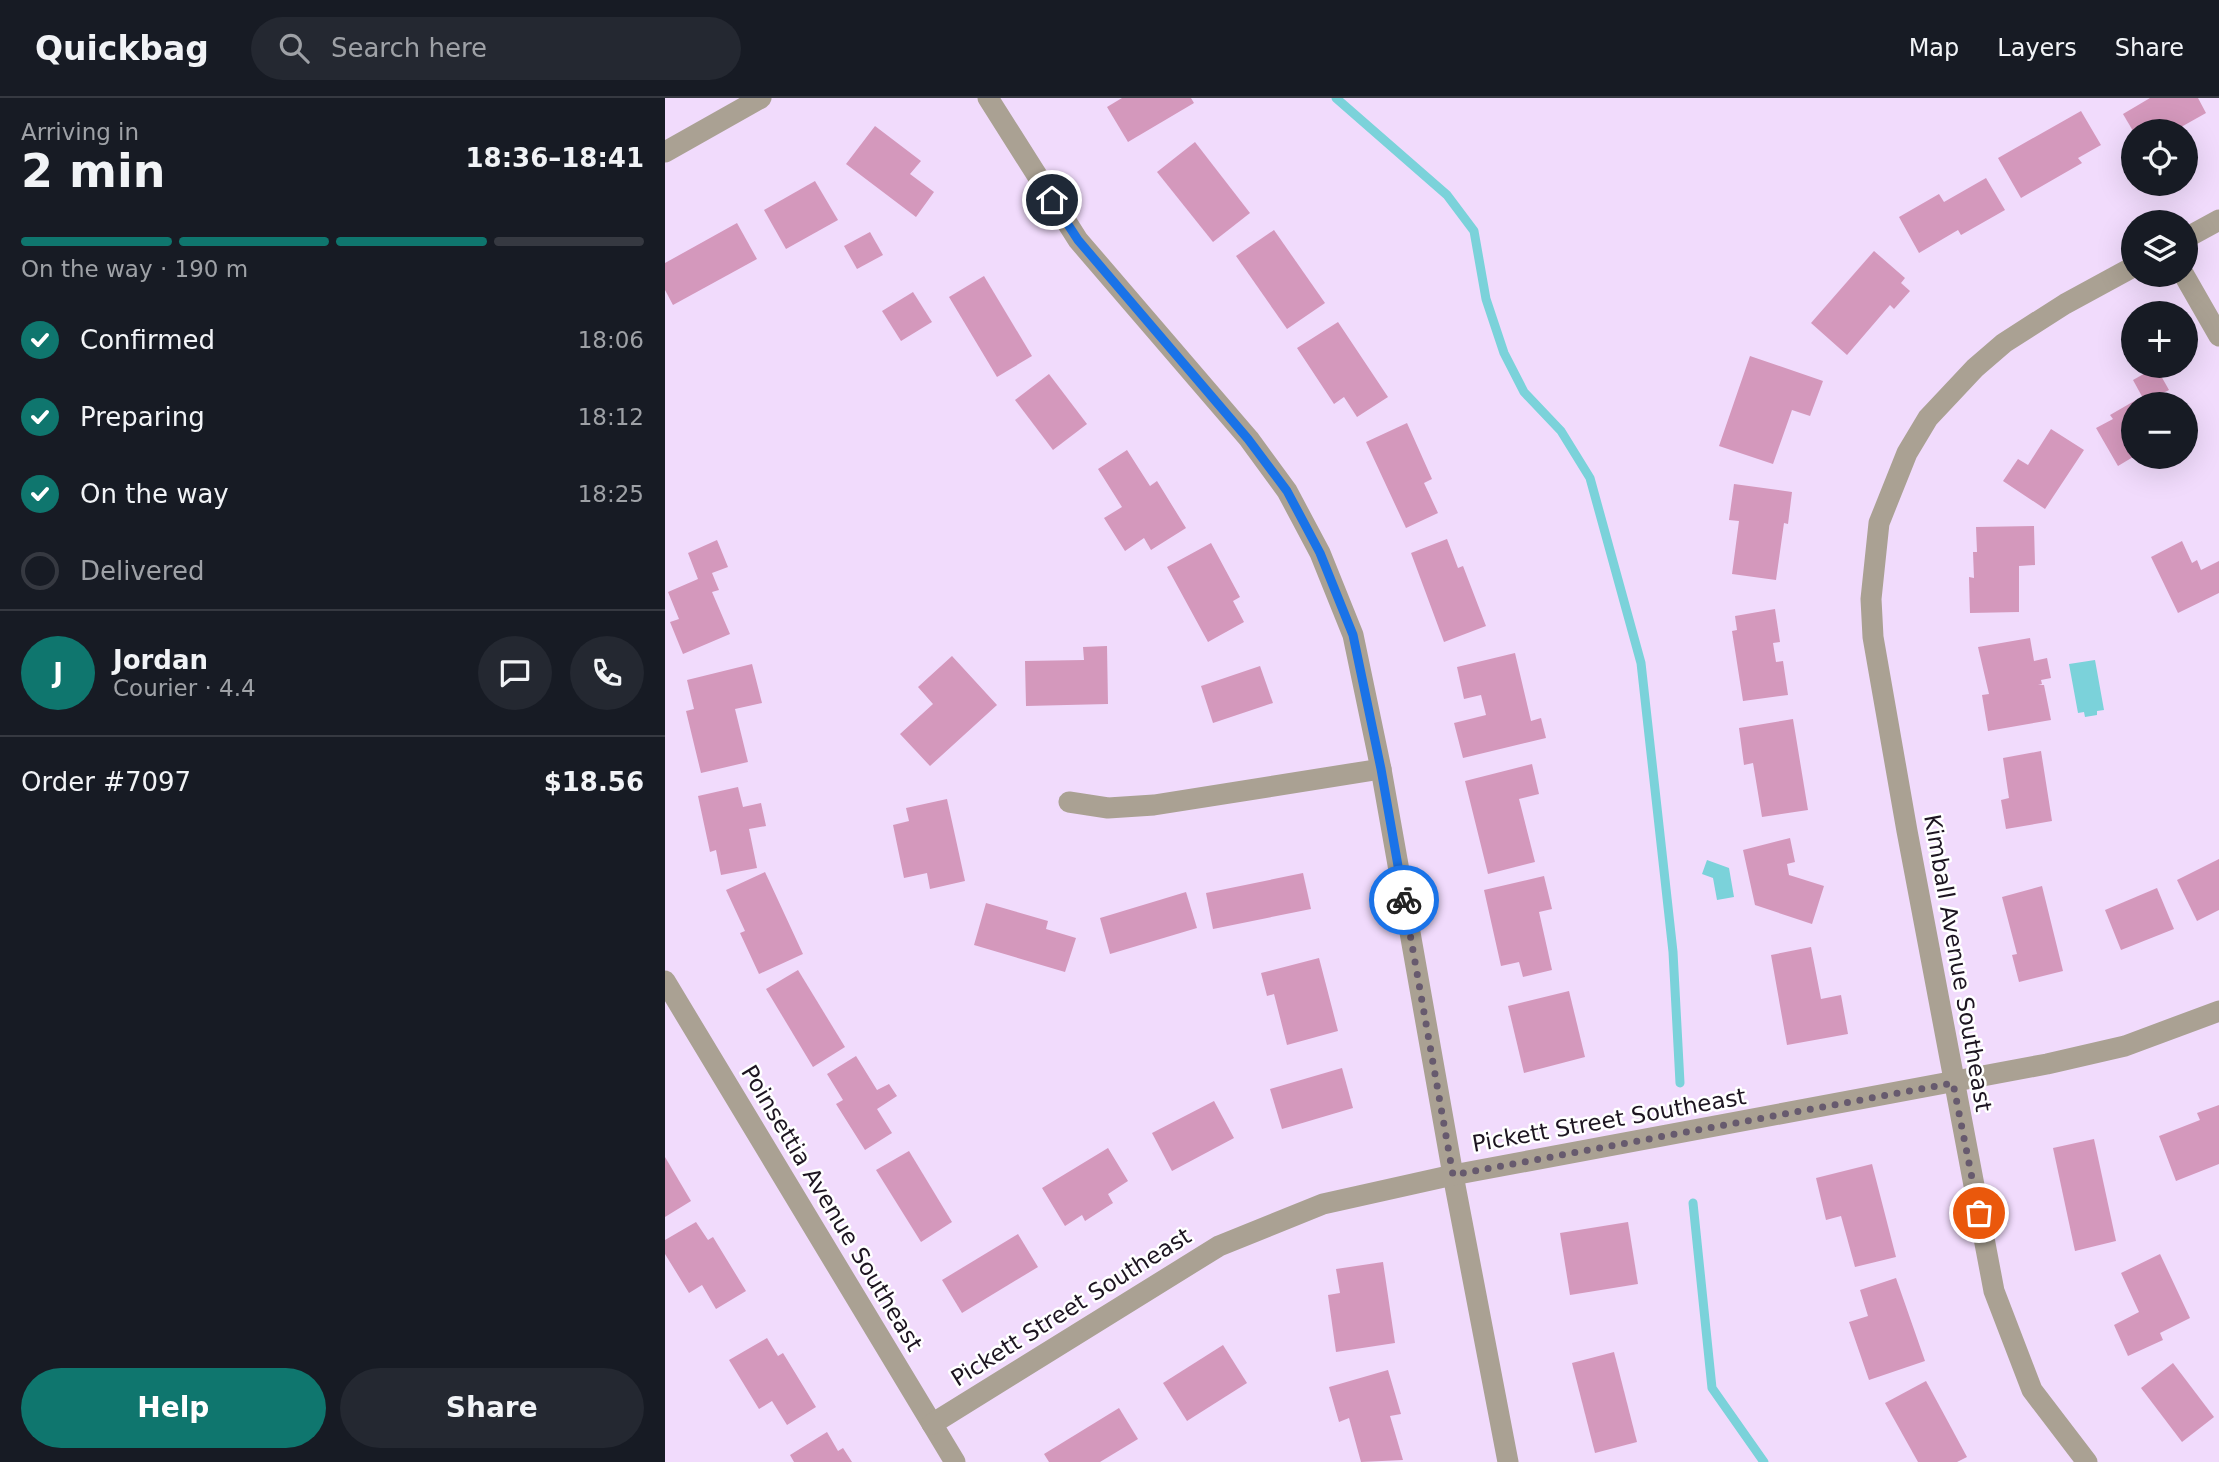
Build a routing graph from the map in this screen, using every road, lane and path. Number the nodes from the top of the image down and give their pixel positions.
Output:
1 (761, 98) edge
2 (988, 98) edge
3 (665, 152) edge
4 (2219, 220) edge
5 (2198, 231) edge
6 (2121, 274) edge
7 (2191, 287) edge
8 (2219, 336) edge
9 (1381, 769) junction
10 (1069, 802) dead end
11 (665, 981) edge
12 (2219, 1011) edge
13 (1953, 1083) junction
14 (1453, 1175) junction
15 (932, 1424) junction
16 (955, 1462) edge
17 (1508, 1462) edge
18 (2087, 1462) edge

1 - 3 street
2 - 9 street
4 - 5 street
6 - 13 street, Kimball Avenue Southeast
7 - 8 street
9 - 10 street
9 - 14 street
11 - 15 street, Poinsettia Avenue Southeast
12 - 13 street, Pickett Street Southeast
13 - 14 street, Pickett Street Southeast
13 - 18 street, Kimball Avenue Southeast
14 - 15 street, Pickett Street Southeast
14 - 17 street
15 - 16 street, Poinsettia Avenue Southeast

